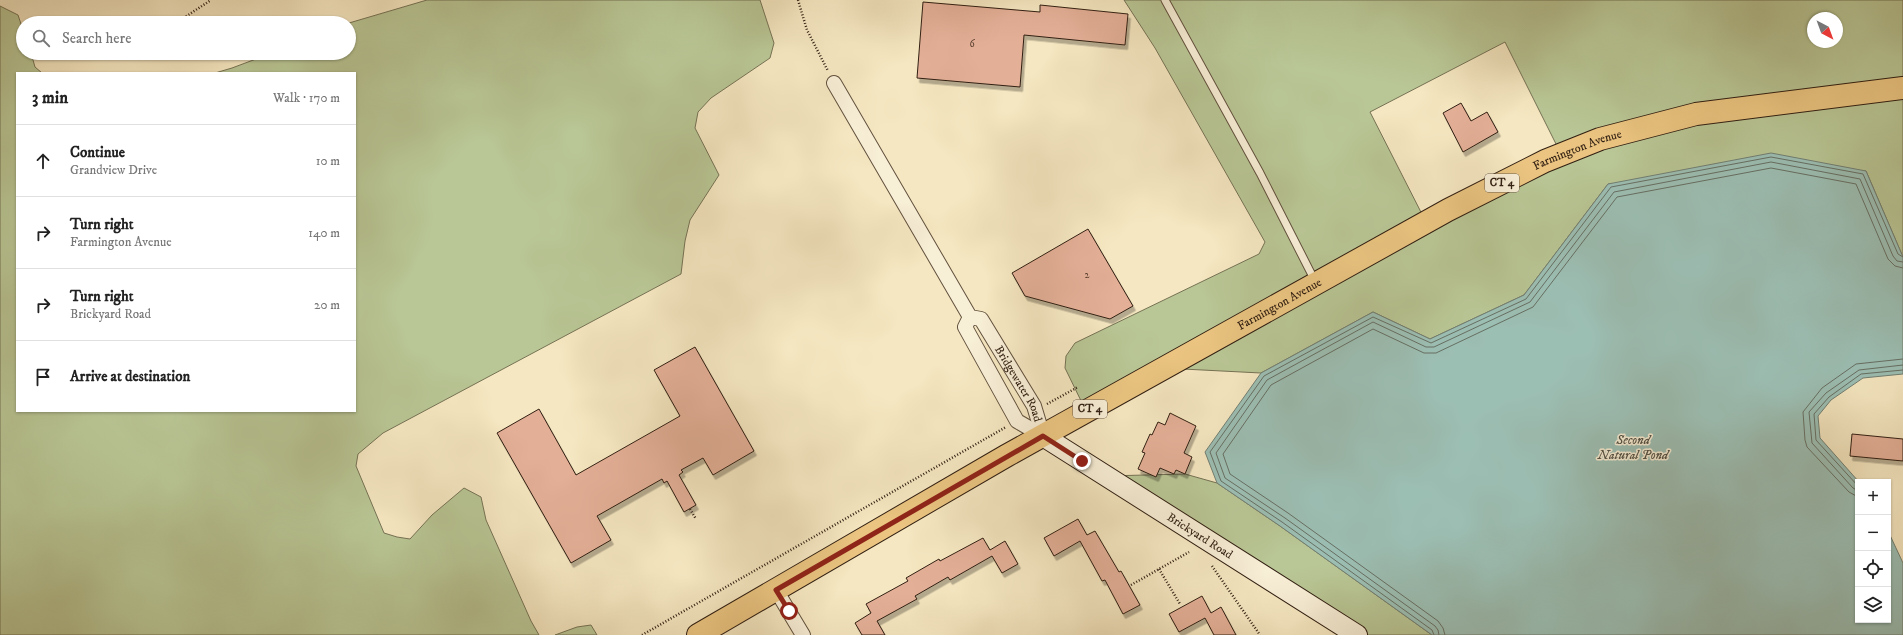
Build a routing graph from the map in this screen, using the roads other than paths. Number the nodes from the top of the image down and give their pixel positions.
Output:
1 (1164, 0) edge
2 (834, 83) road end
3 (1903, 88) edge
4 (1316, 283) junction
5 (970, 316) junction
6 (1043, 436) junction
7 (776, 590) junction
8 (698, 635) edge
9 (803, 635) edge
10 (1357, 635) edge

1 - 4 lane
2 - 5 street, Bridgewater Road
3 - 4 main road, Farmington Avenue / CT 4
4 - 6 main road, Farmington Avenue / CT 4
5 - 6 street, Bridgewater Road
5 - 6 street, Bridgewater Road
6 - 7 main road, Farmington Avenue / CT 4
6 - 10 street, Brickyard Road
7 - 8 main road, Farmington Avenue / CT 4
7 - 9 street

